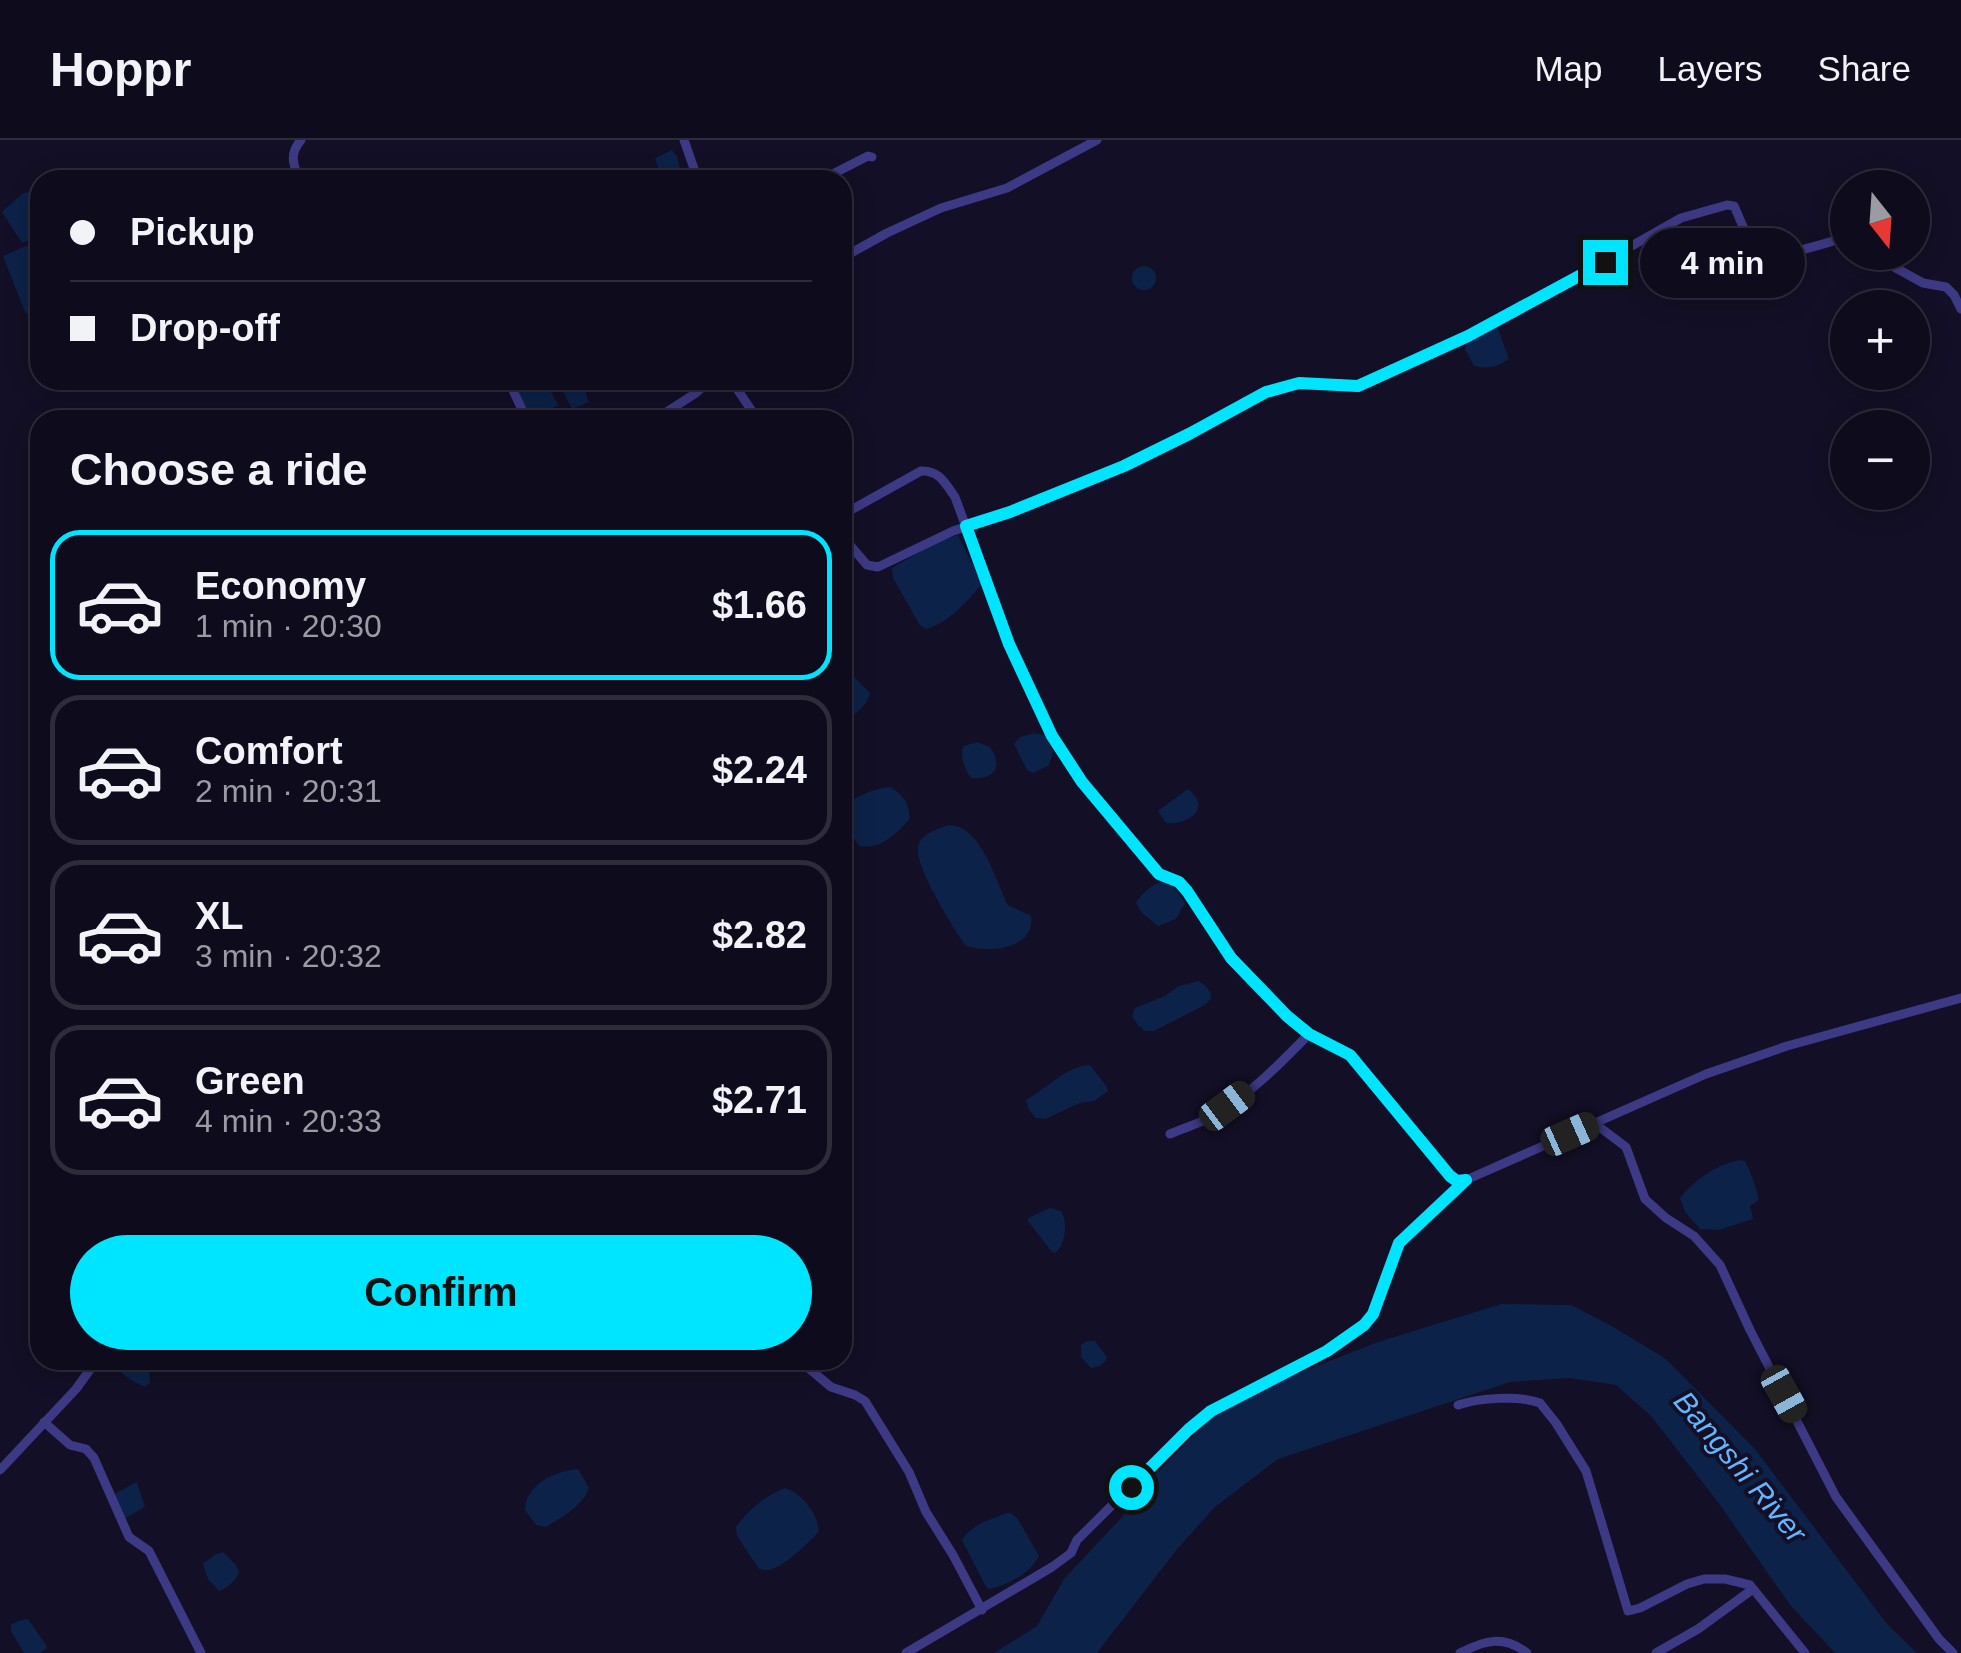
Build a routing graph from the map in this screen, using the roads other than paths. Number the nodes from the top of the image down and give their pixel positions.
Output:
1 (301, 140) edge
2 (684, 140) edge
3 (1097, 140) edge
4 (872, 157) dead end
5 (295, 170) edge
6 (694, 170) edge
7 (841, 170) edge
8 (1830, 242) edge
9 (852, 252) edge
10 (1899, 270) edge
11 (1961, 310) edge
12 (698, 390) edge
13 (669, 410) edge
14 (852, 509) edge
15 (966, 526) junction
16 (852, 548) edge
17 (1961, 998) edge
18 (1309, 1034) junction
19 (1594, 1123) junction
20 (1170, 1134) dead end
21 (1466, 1180) junction
22 (90, 1370) edge
23 (811, 1370) edge
24 (1458, 1405) dead end
25 (44, 1422) junction
26 (0, 1470) edge
27 (1753, 1589) junction
28 (982, 1610) junction
29 (201, 1653) edge
30 (906, 1653) edge
31 (1460, 1653) edge
32 (1528, 1653) edge
33 (1656, 1653) edge
34 (1805, 1653) edge
35 (1953, 1653) edge

1 - 5 street
2 - 6 street
3 - 9 street
4 - 7 street
8 - 15 street
10 - 11 street
12 - 13 street
14 - 15 street
15 - 16 street
15 - 18 street
17 - 19 street
18 - 20 street
18 - 21 street
19 - 21 street
19 - 35 street
21 - 28 street
22 - 25 street
23 - 28 street
24 - 27 street
25 - 26 street
25 - 29 street
27 - 33 street
27 - 34 street
28 - 30 street
31 - 32 street

